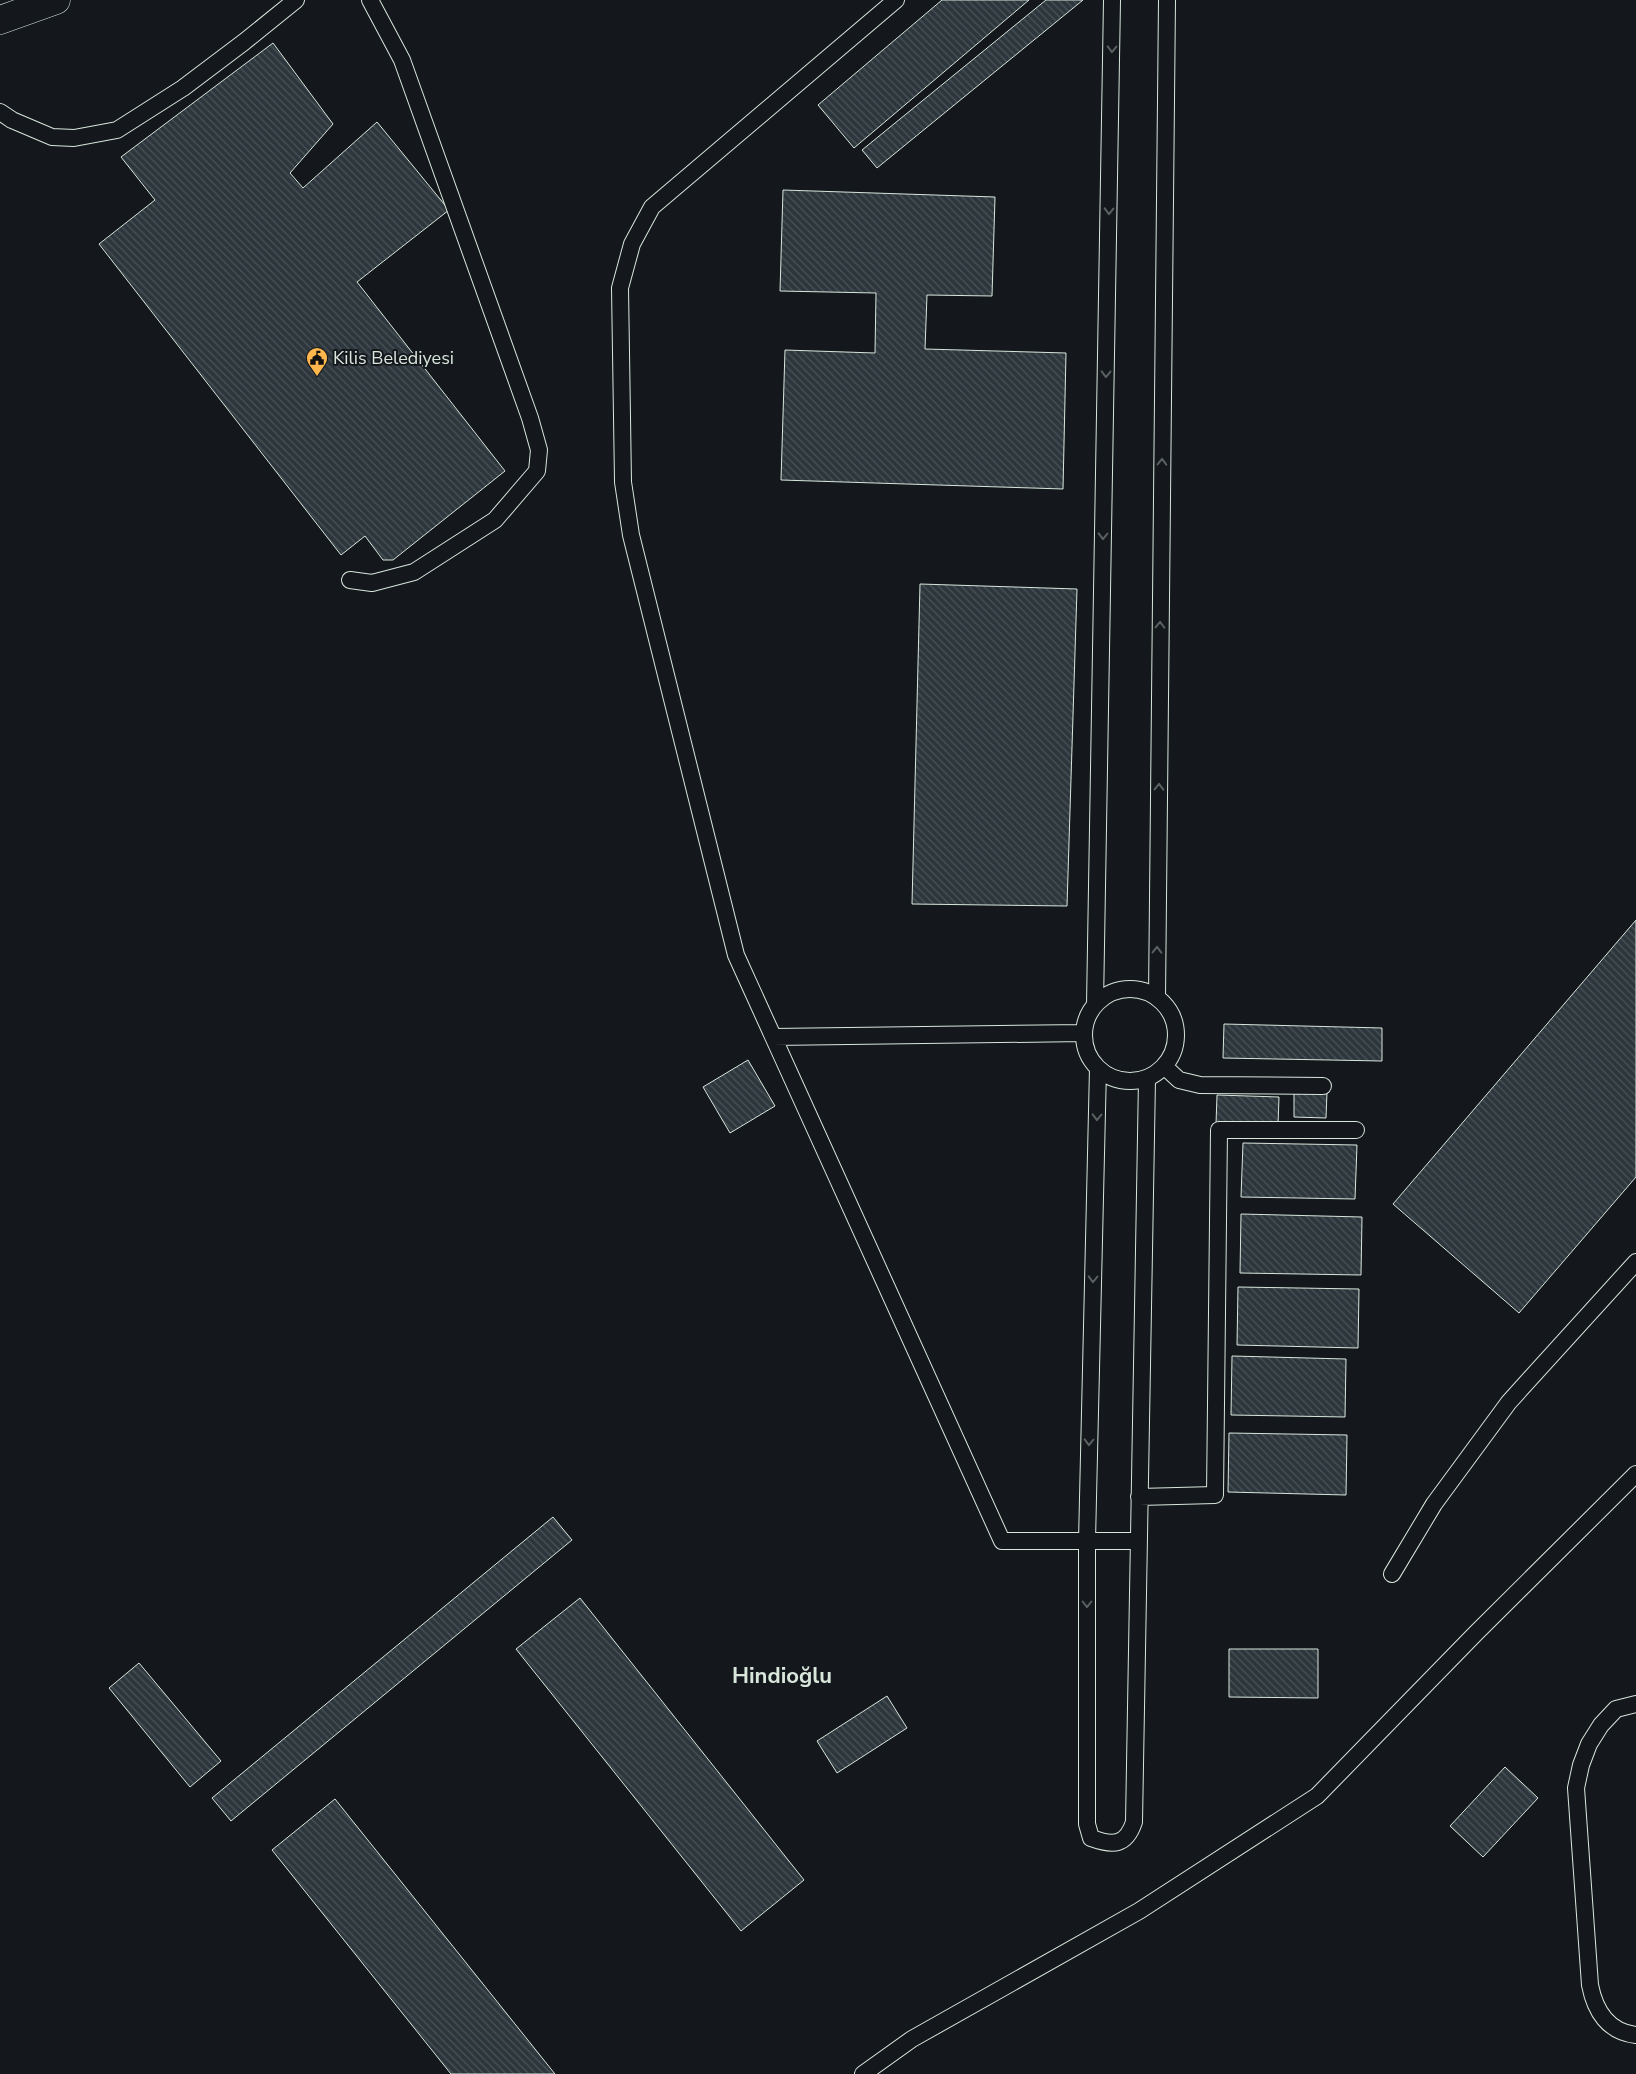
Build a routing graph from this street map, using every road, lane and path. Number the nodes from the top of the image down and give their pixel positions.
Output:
1 (56, 0) edge
2 (296, 0) edge
3 (370, 0) edge
4 (896, 0) edge
5 (1112, 0) edge
6 (1167, 0) edge
7 (0, 20) edge
8 (0, 112) edge
9 (350, 580) dead end
10 (1157, 998) junction
11 (1095, 1005) junction
12 (1084, 1033) junction
13 (773, 1037) junction
14 (1164, 1066) junction
15 (1098, 1068) junction
16 (1147, 1079) junction
17 (1323, 1086) dead end
18 (1356, 1130) dead end
19 (1636, 1262) edge
20 (1636, 1474) edge
21 (1139, 1497) junction
22 (1087, 1541) junction
23 (1139, 1541) junction
24 (1392, 1574) dead end
25 (1636, 1704) edge
26 (1636, 2035) edge
27 (863, 2074) edge

1 - 7 street
2 - 8 lane
3 - 9 lane
4 - 13 lane
5 -> 11 lane
10 -> 6 lane
10 - 11 lane
10 - 14 lane
11 - 12 lane
12 - 13 lane
12 - 15 lane
13 - 22 lane
14 - 16 lane
14 - 17 lane
15 - 16 lane
15 -> 22 lane
16 - 21 lane
18 - 21 lane
19 - 24 lane
20 - 27 lane
21 - 23 lane
22 - 23 lane
22 -> 23 lane
25 - 26 lane

